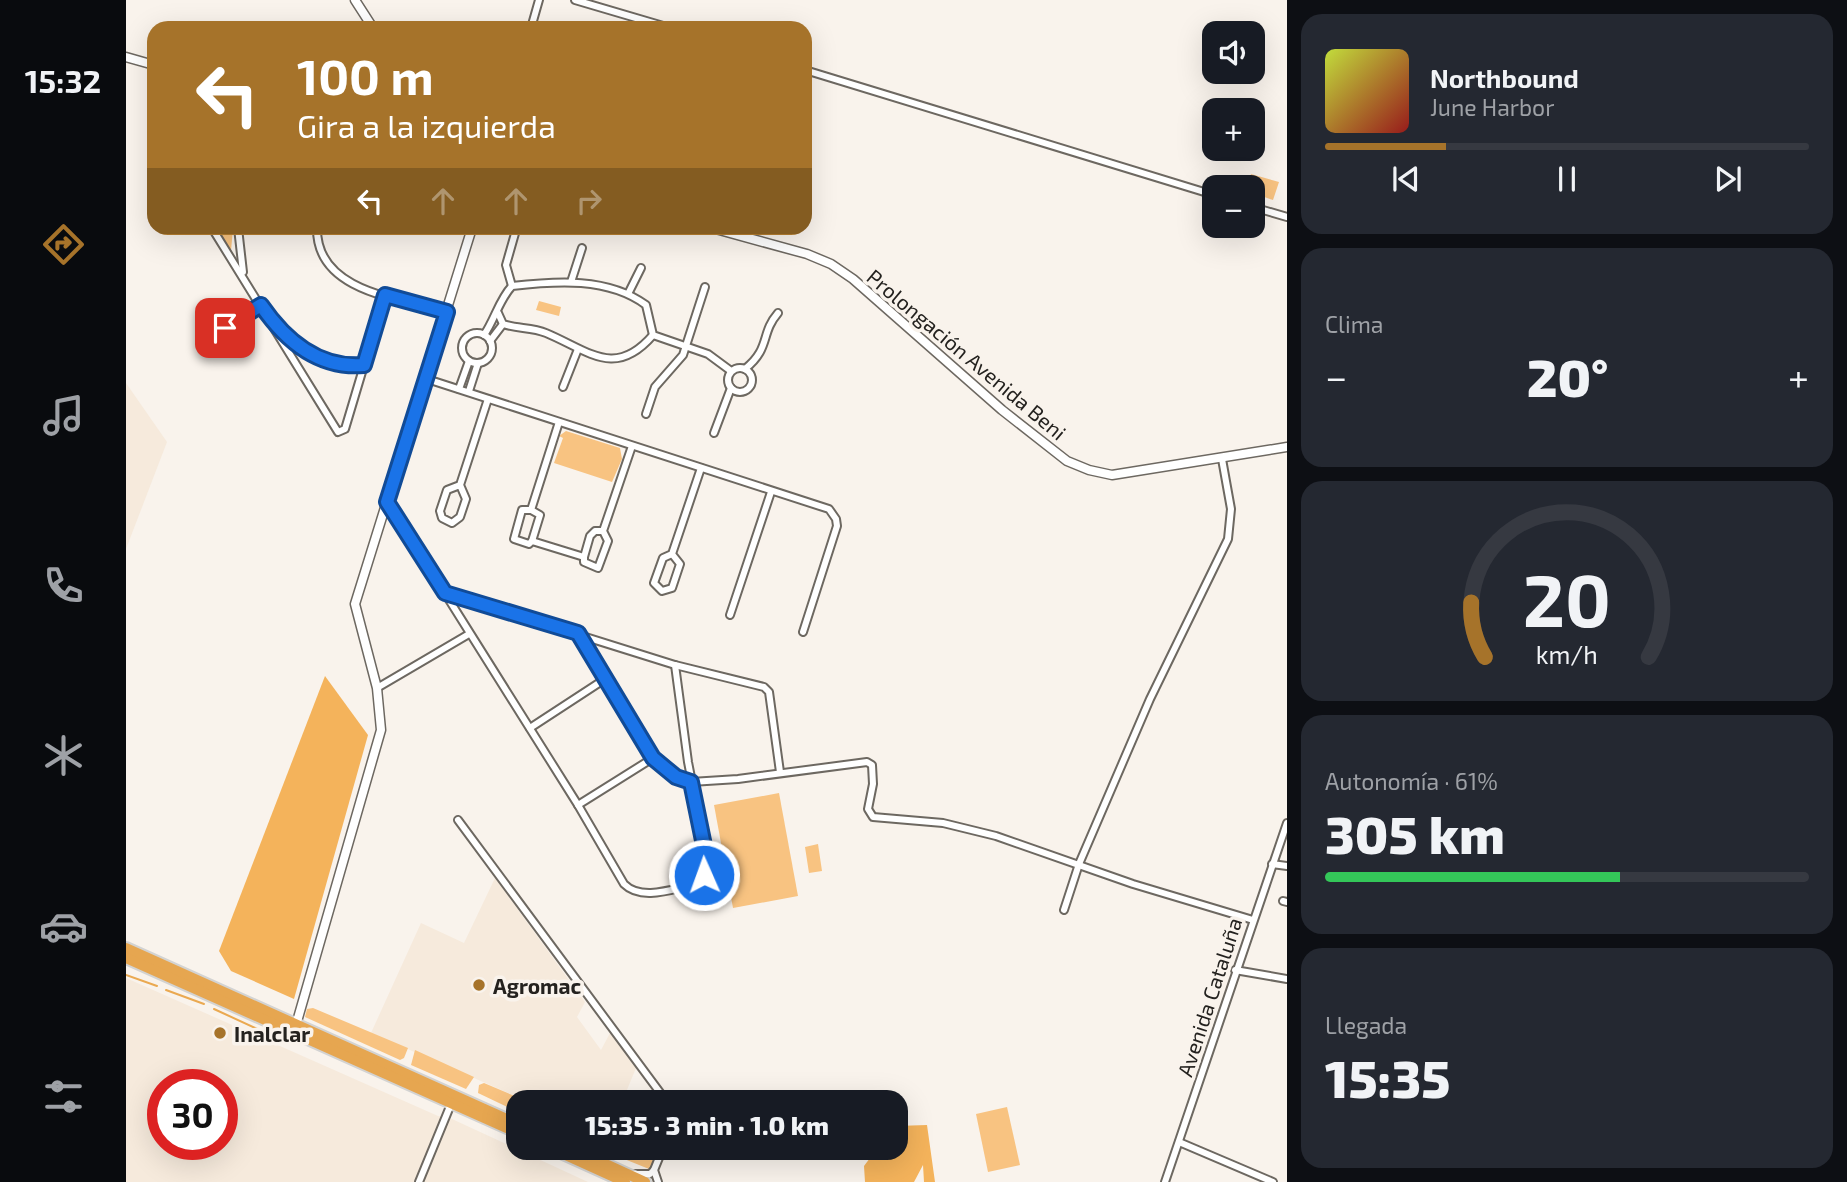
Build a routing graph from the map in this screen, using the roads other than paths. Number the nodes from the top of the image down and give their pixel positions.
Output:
1 (355, 0) edge
2 (539, 0) edge
3 (575, 0) edge
4 (368, 21) edge
5 (533, 21) edge
6 (646, 21) edge
7 (126, 57) edge
8 (147, 63) edge
9 (812, 72) edge
10 (1202, 191) edge
11 (1265, 211) edge
12 (1287, 218) edge
13 (216, 235) edge
14 (239, 235) edge
15 (318, 235) edge
16 (470, 235) edge
17 (515, 235) edge
18 (742, 235) edge
19 (582, 248) dead end
20 (641, 268) dead end
21 (246, 281) junction
22 (571, 282) junction
23 (512, 286) junction
24 (705, 287) dead end
25 (629, 292) junction
26 (385, 295) junction
27 (261, 305) junction
28 (447, 312) junction
29 (498, 313) junction
30 (778, 313) dead end
31 (503, 324) junction
32 (225, 328) dead end
33 (277, 330) junction
34 (484, 335) junction
35 (653, 335) junction
36 (490, 341) junction
37 (686, 345) junction
38 (578, 349) junction
39 (470, 361) junction
40 (478, 363) junction
41 (364, 365) junction
42 (746, 369) junction
43 (731, 371) junction
44 (427, 379) junction
45 (564, 387) dead end
46 (459, 388) junction
47 (731, 388) junction
48 (469, 391) junction
49 (488, 399) junction
50 (646, 414) dead end
51 (559, 422) junction
52 (714, 433) dead end
53 (632, 446) junction
54 (1287, 447) edge
55 (1222, 459) junction
56 (701, 468) junction
57 (460, 485) junction
58 (771, 492) junction
59 (387, 502) junction
60 (531, 510) junction
61 (603, 531) junction
62 (532, 541) junction
63 (672, 554) junction
64 (584, 557) junction
65 (445, 593) junction
66 (730, 615) dead end
67 (803, 632) dead end
68 (578, 633) junction
69 (469, 634) junction
70 (675, 665) junction
71 (605, 679) junction
72 (377, 688) junction
73 (530, 728) junction
74 (653, 758) junction
75 (780, 772) junction
76 (691, 782) junction
77 (578, 805) junction
78 (458, 820) dead end
79 (1287, 823) edge
80 (1079, 864) junction
81 (1272, 864) junction
82 (1287, 866) edge
83 (1064, 910) dead end
84 (1253, 920) junction
85 (126, 948) edge
86 (126, 958) edge
87 (1235, 970) junction
88 (1287, 979) edge
89 (296, 1025) junction
90 (658, 1090) edge
91 (450, 1104) junction
92 (506, 1119) edge
93 (506, 1128) edge
94 (1179, 1142) junction
95 (580, 1160) edge
96 (593, 1160) edge
97 (658, 1160) edge
98 (654, 1170) junction
99 (625, 1178) edge
100 (419, 1182) edge
101 (645, 1182) edge
102 (658, 1182) edge
103 (1165, 1182) edge
104 (1273, 1182) edge

1 - 4 street
2 - 5 street
3 - 6 street
7 - 8 street
9 - 10 street
11 - 12 street
13 - 21 street
14 - 21 street
15 - 26 street
16 - 28 street
17 - 23 street
18 - 55 street, Prolongación Avenida Beni
19 - 22 street
20 - 25 street
21 - 27 street
22 - 23 street
22 - 25 street
23 - 29 street
24 - 37 street
25 - 35 street
26 - 28 street
26 - 41 street
27 - 32 street
27 - 33 street
28 - 44 street
29 - 31 street
29 - 34 street
30 - 42 street
31 - 36 street
31 - 38 street
33 - 41 street
33 - 41 street
34 - 36 street
34 - 39 street
35 - 37 street
35 - 38 street
36 - 40 street
37 - 43 street
37 - 50 street
38 - 45 street
39 - 40 street
39 - 46 street
40 - 48 street
42 - 43 street
42 - 47 street
43 - 47 street
44 - 46 street
44 - 59 street
46 - 48 street
47 - 52 street
48 - 49 street
49 - 51 street
49 - 57 street
51 - 53 street
51 - 60 street
53 - 56 street
53 - 61 street
54 - 55 street, Prolongación Avenida Beni
55 - 80 street
56 - 58 street
56 - 63 street
57 - 57 street
58 - 66 street
58 - 67 street
59 - 65 street
59 - 72 street
60 - 62 street
60 - 62 street
61 - 64 street
61 - 64 street
62 - 64 street
63 - 63 street
65 - 68 street
65 - 69 street
68 - 70 street
68 - 71 street
69 - 72 street
69 - 73 street
70 - 75 street
70 - 76 street
71 - 73 street
71 - 74 street
72 - 89 street
73 - 77 street
74 - 76 street
74 - 77 street
75 - 76 street
75 - 80 street
76 - 77 street
78 - 90 street
79 - 81 street, Avenida Cataluña
80 - 83 street
80 - 84 street
81 - 82 street
81 - 84 street, Avenida Cataluña
84 - 87 street, Avenida Cataluña
85 - 89 highway
86 - 91 highway
87 - 88 street
87 - 94 street, Avenida Cataluña
89 - 92 highway
91 - 93 highway
91 - 100 street
94 - 103 street, Avenida Cataluña
94 - 104 street
95 - 99 highway
96 - 99 highway
97 - 98 street
98 - 99 street
98 - 102 street
99 - 101 highway

